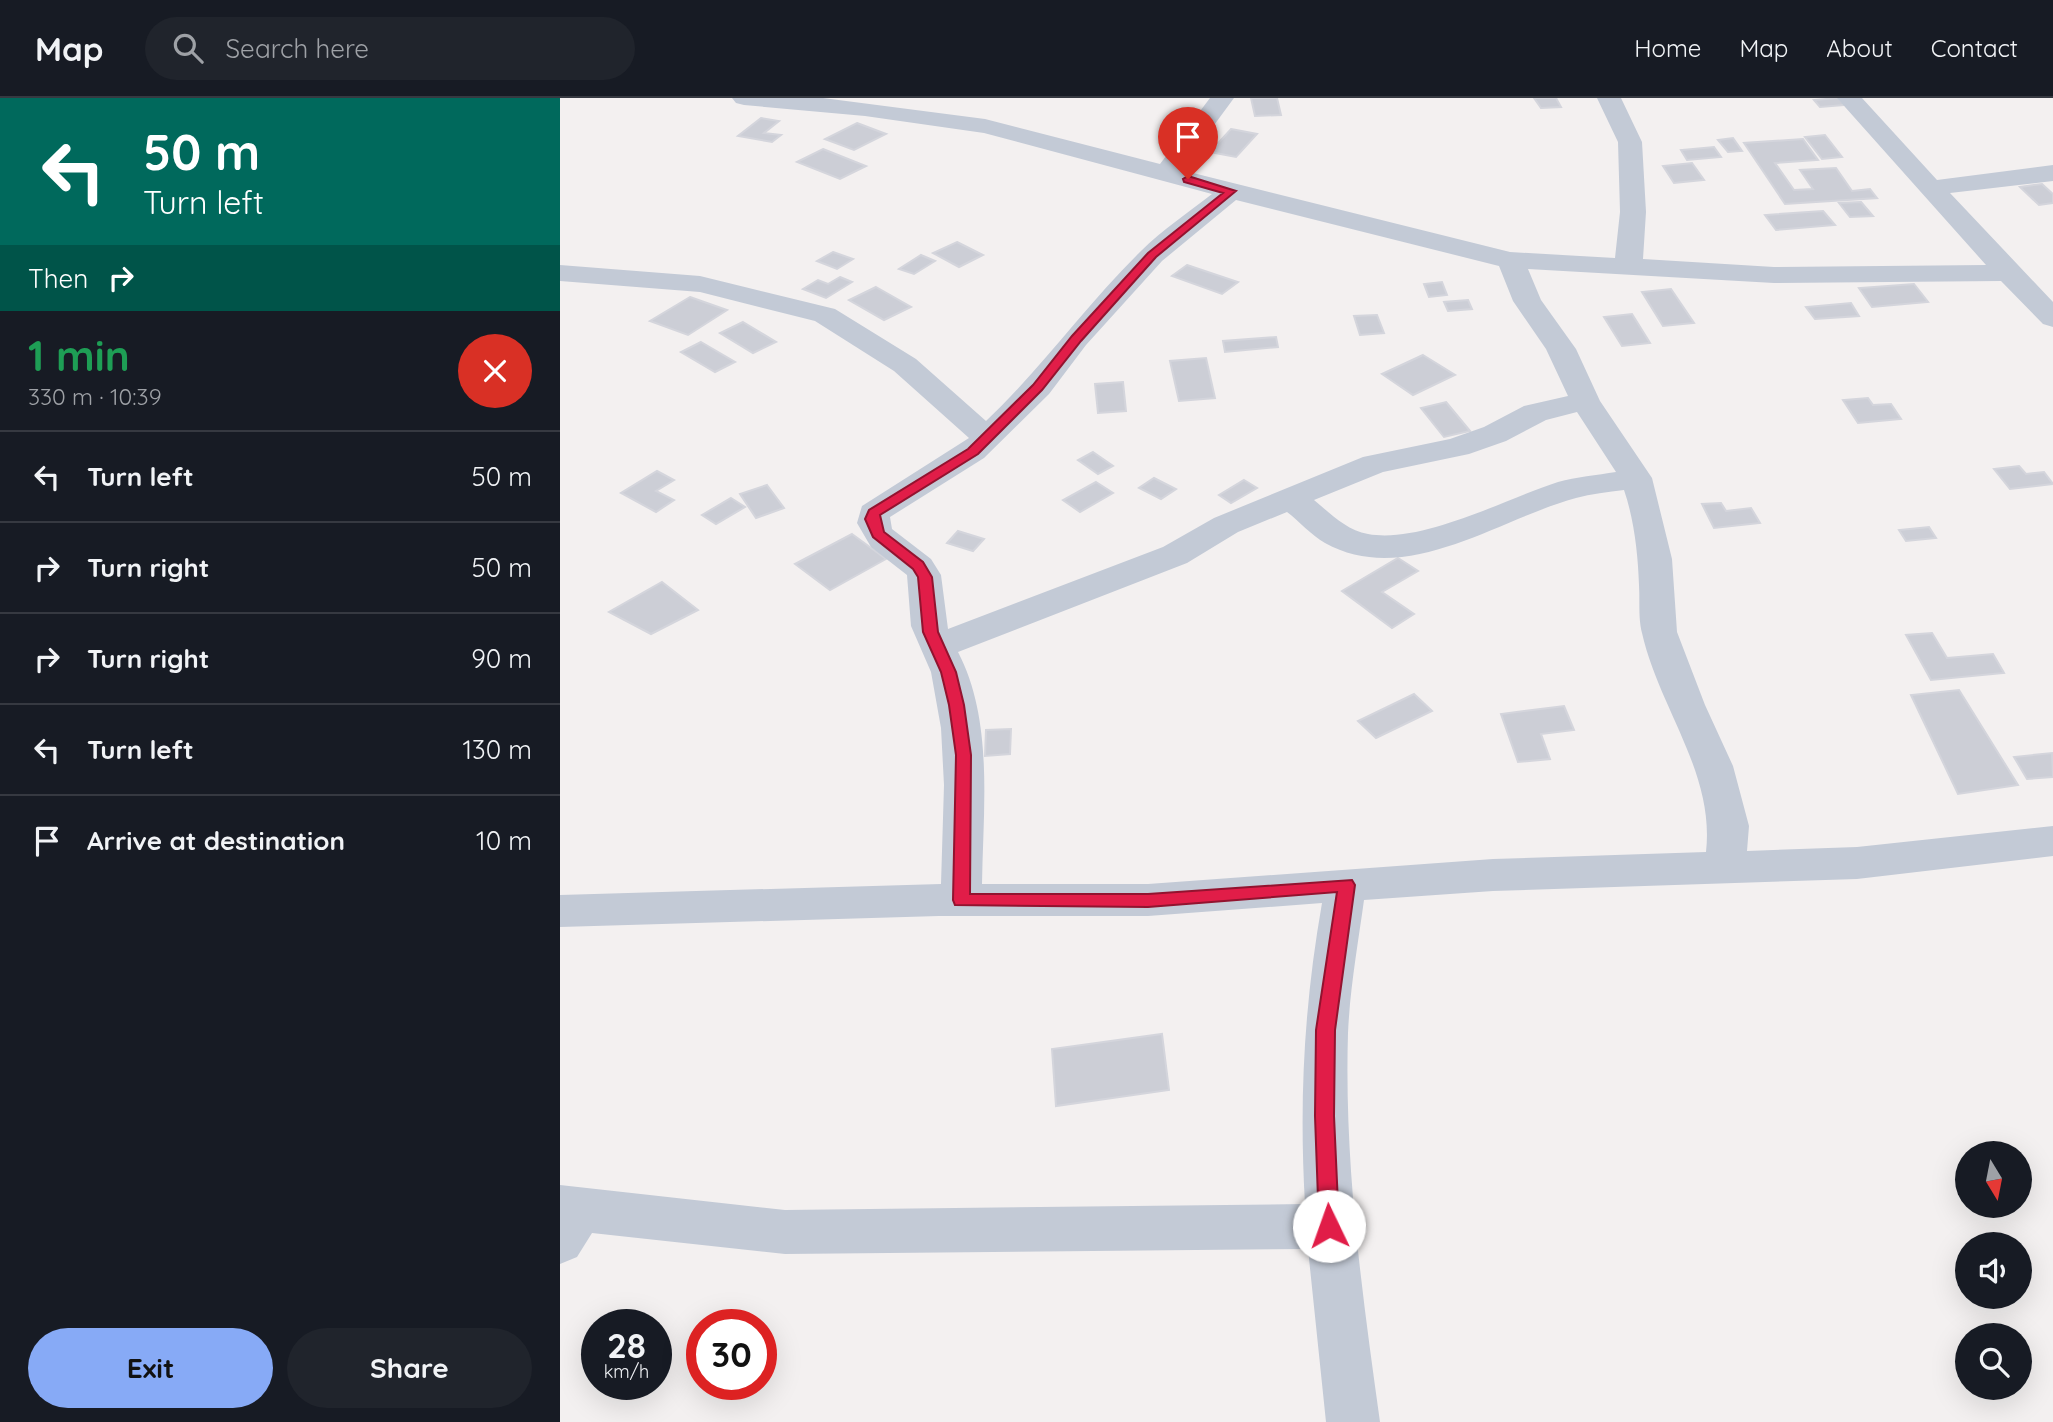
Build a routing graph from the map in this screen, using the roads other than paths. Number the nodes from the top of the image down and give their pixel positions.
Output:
1 (744, 98) edge
2 (1222, 98) edge
3 (1609, 98) edge
4 (1849, 98) edge
5 (1166, 173) junction
6 (2053, 173) edge
7 (1932, 188) junction
8 (1231, 191) junction
9 (1510, 260) junction
10 (1628, 269) junction
11 (560, 273) edge
12 (2008, 273) junction
13 (2053, 318) edge
14 (1585, 401) junction
15 (986, 437) junction
16 (1636, 478) junction
17 (1291, 498) junction
18 (939, 646) junction
19 (2053, 841) edge
20 (1725, 867) junction
21 (1346, 885) junction
22 (961, 900) junction
23 (560, 911) edge
24 (566, 1219) edge
25 (1329, 1226) junction
26 (1353, 1422) edge

1 - 5 street
2 - 5 street
3 - 10 street
4 - 7 street
5 - 8 street
6 - 7 street
7 - 12 street
8 - 9 street
8 - 15 street
9 - 10 street
9 - 14 street
10 - 12 street
11 - 15 street
12 - 13 street
14 - 16 street
14 - 17 street
15 - 18 street
16 - 17 street
16 - 20 street
17 - 18 street
18 - 22 street
19 - 20 street
20 - 21 street
21 - 22 street
21 - 25 street
22 - 23 street
24 - 25 street
25 - 26 street

